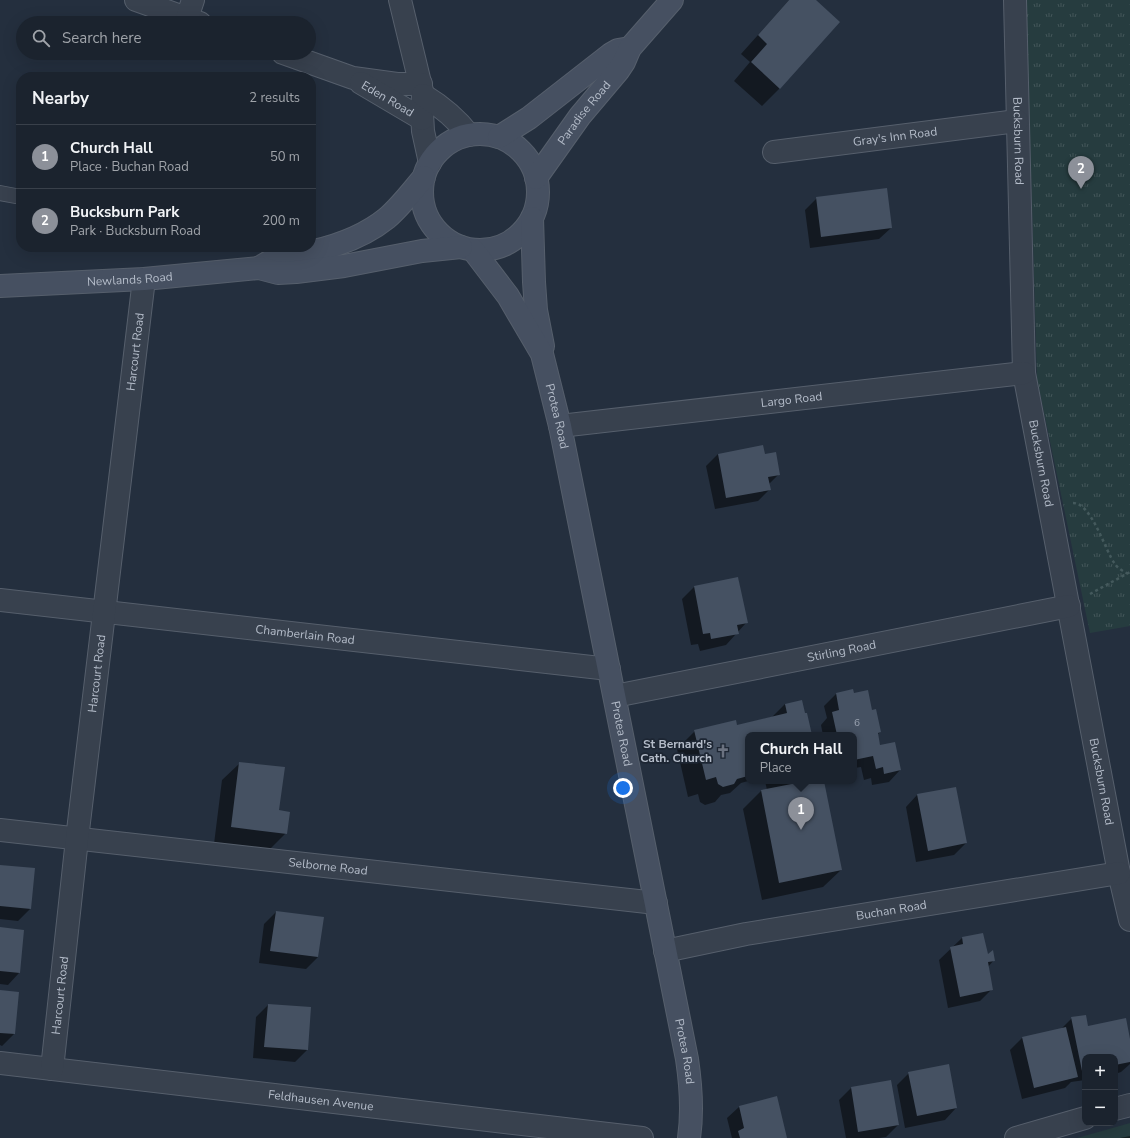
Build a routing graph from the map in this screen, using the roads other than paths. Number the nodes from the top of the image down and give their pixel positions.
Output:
1 (136, 0) edge
2 (400, 0) edge
3 (672, 0) edge
4 (1015, 0) edge
5 (193, 14) edge
6 (630, 48) junction
7 (303, 60) edge
8 (353, 78) junction
9 (422, 89) junction
10 (422, 120) junction
11 (1017, 121) junction
12 (470, 135) junction
13 (499, 137) junction
14 (774, 152) dead end
15 (427, 170) junction
16 (536, 178) junction
17 (0, 193) edge
18 (16, 196) edge
19 (532, 218) junction
20 (467, 248) junction
21 (316, 250) edge
22 (308, 252) edge
23 (259, 268) junction
24 (144, 279) junction
25 (0, 286) edge
26 (542, 354) junction
27 (1024, 373) junction
28 (560, 426) junction
29 (0, 600) edge
30 (1069, 606) junction
31 (104, 611) junction
32 (609, 669) junction
33 (615, 696) junction
34 (0, 830) edge
35 (77, 839) junction
36 (1120, 873) junction
37 (656, 903) junction
38 (1130, 920) edge
39 (665, 951) junction
40 (0, 1063) edge
41 (52, 1069) junction
42 (1082, 1119) edge
43 (642, 1138) edge
44 (689, 1138) edge
45 (1016, 1138) edge

1 - 5 street
2 - 9 street
3 - 6 main road, Paradise Road
4 - 11 street, Bucksburn Road
6 - 13 main road, Paradise Road
6 - 16 main road, Paradise Road
7 - 8 street, Eden Road
8 - 9 street, Eden Road
8 - 10 street, Eden Road
9 - 10 street
9 - 12 street
10 - 15 street
11 - 14 street, Gray's Inn Road
11 - 27 street, Bucksburn Road
12 - 13 main road
12 - 15 main road
13 - 16 main road
15 - 20 main road
15 - 21 main road, Newlands Road
16 - 19 main road
17 - 18 lane
19 - 20 main road
19 - 26 main road, Protea Road
20 - 23 main road, Newlands Road
20 - 26 main road, Protea Road
22 - 23 main road, Newlands Road
23 - 24 main road, Newlands Road
24 - 25 main road, Newlands Road
24 - 31 street, Harcourt Road
26 - 28 main road, Protea Road
27 - 28 street, Largo Road
27 - 30 street, Bucksburn Road
28 - 32 main road, Protea Road
29 - 31 street, Chamberlain Road
30 - 33 street, Stirling Road
30 - 36 street, Bucksburn Road
31 - 32 street, Chamberlain Road
31 - 35 street, Harcourt Road
32 - 33 main road, Protea Road
33 - 37 main road, Protea Road
34 - 35 street, Selborne Road
35 - 37 street, Selborne Road
35 - 41 street, Harcourt Road
36 - 38 street, Bucksburn Road
36 - 39 street, Buchan Road
37 - 39 main road, Protea Road
39 - 44 main road, Protea Road
40 - 41 street, Feldhausen Avenue
41 - 43 street, Feldhausen Avenue
42 - 45 street

